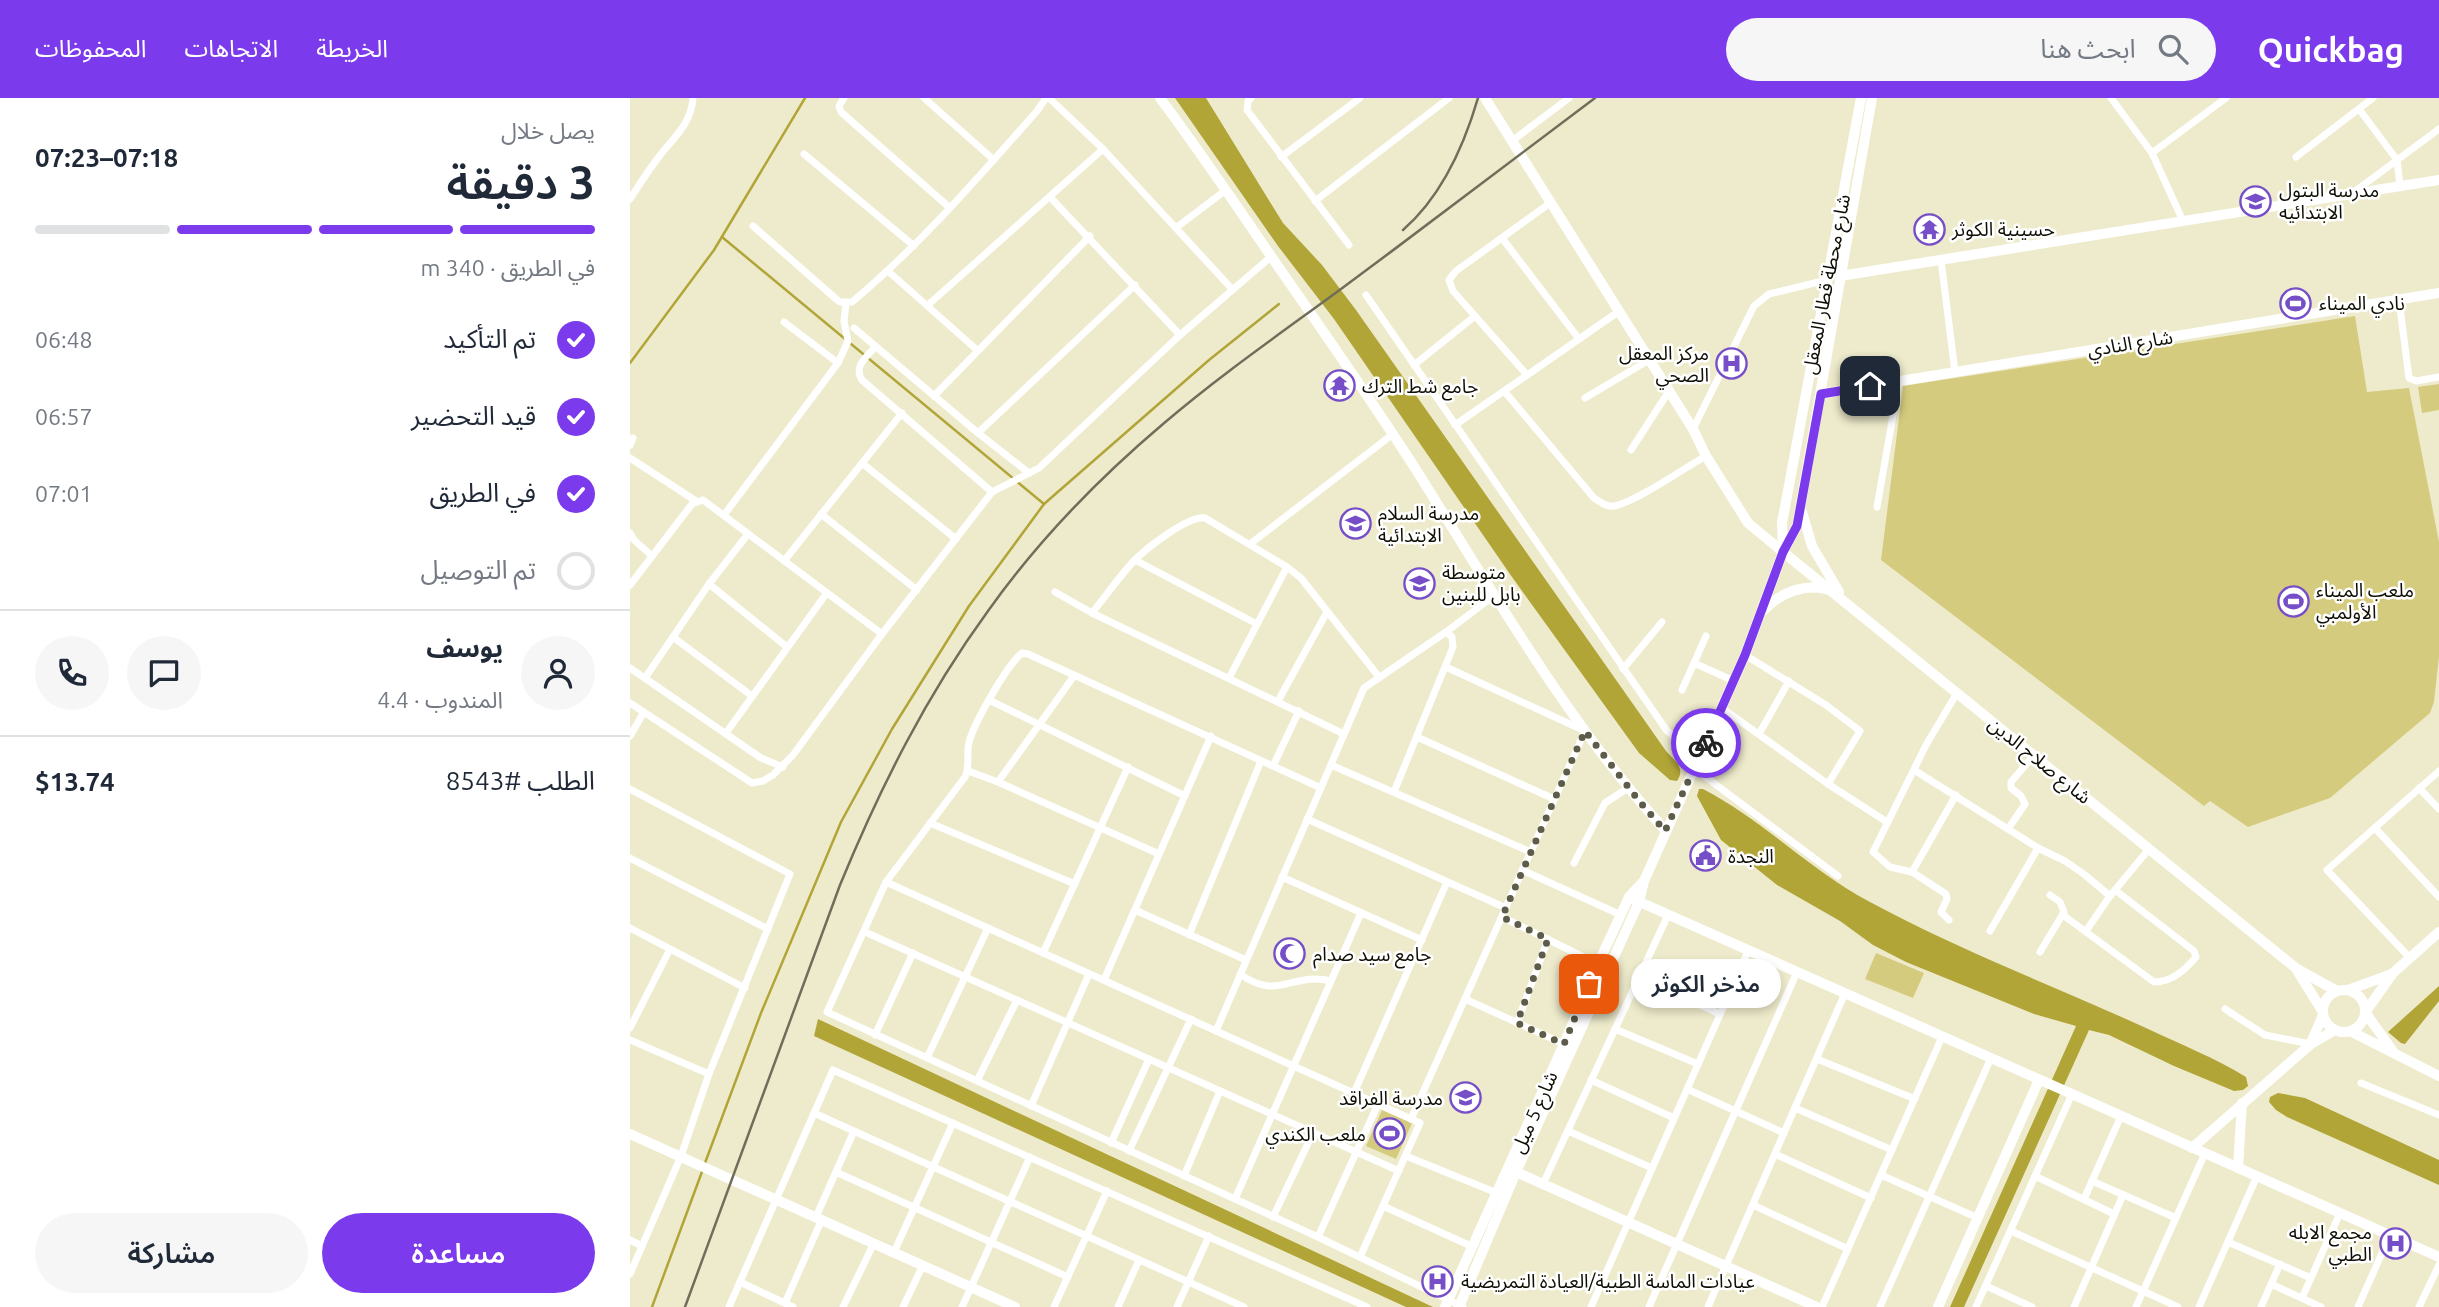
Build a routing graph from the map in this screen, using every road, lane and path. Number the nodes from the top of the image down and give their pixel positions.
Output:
1 (693, 98) edge
2 (844, 98) edge
3 (1047, 98) edge
4 (1160, 98) edge
5 (1251, 98) edge
6 (1360, 98) edge
7 (1449, 98) edge
8 (1485, 98) edge
9 (1569, 98) edge
10 (1861, 98) edge
11 (1872, 98) edge
12 (2111, 98) edge
13 (2226, 98) edge
14 (2373, 98) edge
15 (929, 100) edge
16 (2359, 109) junction
17 (2439, 129) edge
18 (1512, 141) junction
19 (1103, 149) junction
20 (2152, 153) junction
21 (804, 154) dead end
22 (1281, 157) junction
23 (2296, 157) dead end
24 (994, 160) junction
25 (2397, 160) junction
26 (2439, 180) edge
27 (2400, 186) junction
28 (1226, 190) junction
29 (2350, 194) junction
30 (1050, 197) junction
31 (630, 199) edge
32 (1315, 201) junction
33 (1550, 203) junction
34 (950, 208) junction
35 (2183, 221) junction
36 (754, 226) dead end
37 (1177, 227) junction
38 (1090, 236) junction
39 (1502, 238) junction
40 (1349, 245) dead end
41 (914, 246) junction
42 (1272, 256) junction
43 (1941, 260) junction
44 (888, 271) junction
45 (1840, 276) junction
46 (1827, 280) junction
47 (1135, 285) junction
48 (1232, 289) junction
49 (2439, 293) edge
50 (1366, 295) dead end
51 (2399, 300) junction
52 (846, 303) junction
53 (928, 305) junction
54 (1618, 312) junction
55 (1475, 316) junction
56 (784, 322) dead end
57 (853, 328) dead end
58 (1180, 335) junction
59 (1579, 339) junction
60 (875, 346) junction
61 (977, 350) junction
62 (1648, 360) junction
63 (838, 363) junction
64 (1414, 365) junction
65 (1955, 372) junction
66 (1527, 375) junction
67 (2439, 377) edge
68 (1899, 381) junction
69 (1669, 391) junction
70 (1505, 392) junction
71 (1821, 394) junction
72 (934, 396) junction
73 (1585, 398) dead end
74 (902, 413) junction
75 (1455, 425) junction
76 (1693, 429) junction
77 (978, 433) junction
78 (1394, 434) junction
79 (1630, 450) dead end
80 (1706, 456) junction
81 (630, 458) edge
82 (862, 463) junction
83 (1029, 473) junction
84 (992, 492) junction
85 (696, 501) junction
86 (1801, 502) junction
87 (1877, 507) dead end
88 (821, 514) junction
89 (724, 515) junction
90 (630, 533) edge
91 (748, 534) junction
92 (956, 540) junction
93 (1250, 544) junction
94 (1783, 552) junction
95 (652, 556) junction
96 (1135, 560) junction
97 (784, 561) junction
98 (1287, 567) junction
99 (709, 584) junction
100 (630, 585) edge
101 (917, 590) junction
102 (1832, 591) junction
103 (1055, 592) dead end
104 (826, 594) junction
105 (1495, 595) junction
106 (1847, 603) junction
107 (1327, 612) junction
108 (1762, 612) junction
109 (1092, 613) junction
110 (1662, 622) dead end
111 (1257, 624) junction
112 (1446, 632) junction
113 (882, 634) junction
114 (1706, 636) dead end
115 (673, 637) junction
116 (786, 647) junction
117 (1745, 655) junction
118 (1693, 663) junction
119 (1446, 667) junction
120 (630, 668) edge
121 (1623, 670) junction
122 (1074, 676) junction
123 (1379, 677) junction
124 (645, 678) junction
125 (1229, 678) junction
126 (1734, 681) junction
127 (1789, 681) junction
128 (1682, 690) dead end
129 (1957, 693) junction
130 (752, 696) junction
131 (989, 700) junction
132 (1278, 701) junction
133 (630, 703) edge
134 (1722, 708) junction
135 (1299, 711) junction
136 (643, 712) junction
137 (1038, 723) junction
138 (1585, 731) junction
139 (726, 733) junction
140 (1344, 734) junction
141 (1759, 734) junction
142 (630, 736) edge
143 (1211, 736) junction
144 (1417, 737) junction
145 (2034, 755) junction
146 (1700, 756) junction
147 (1261, 761) junction
148 (1331, 765) junction
149 (1273, 766) junction
150 (783, 767) junction
151 (1128, 767) junction
152 (1695, 769) junction
153 (1914, 770) junction
154 (968, 771) junction
155 (2439, 771) edge
156 (998, 782) junction
157 (1828, 784) junction
158 (1321, 788) junction
159 (1629, 788) junction
160 (2419, 788) junction
161 (630, 789) edge
162 (1394, 792) junction
163 (1956, 795) junction
164 (1185, 796) junction
165 (1554, 799) junction
166 (2439, 809) edge
167 (1307, 819) junction
168 (1887, 822) junction
169 (930, 823) junction
170 (1101, 827) junction
171 (2375, 828) junction
172 (2008, 829) junction
173 (1665, 831) junction
174 (2038, 848) junction
175 (2149, 849) junction
176 (1531, 852) junction
177 (1160, 854) junction
178 (630, 858) edge
179 (1574, 863) dead end
180 (1522, 870) junction
181 (1912, 872) junction
182 (1838, 876) dead end
183 (1282, 877) junction
184 (886, 882) junction
185 (1447, 882) junction
186 (1075, 884) junction
187 (2112, 893) junction
188 (2050, 895) dead end
189 (2439, 897) edge
190 (1634, 900) junction
191 (1506, 908) junction
192 (1135, 910) junction
193 (1361, 913) junction
194 (1621, 915) junction
195 (1668, 915) junction
196 (2063, 915) junction
197 (1502, 917) junction
198 (1949, 920) dead end
199 (630, 928) edge
200 (988, 928) junction
201 (768, 929) junction
202 (1990, 930) dead end
203 (2086, 931) junction
204 (865, 932) junction
205 (2439, 932) edge
206 (1189, 935) junction
207 (1548, 939) junction
208 (1422, 940) junction
209 (670, 949) junction
210 (1748, 951) junction
211 (2040, 952) dead end
212 (1043, 953) junction
213 (913, 954) junction
214 (2410, 958) junction
215 (1247, 960) junction
216 (1598, 964) junction
217 (2297, 969) junction
218 (1797, 972) junction
219 (1089, 974) junction
220 (1240, 974) junction
221 (2393, 974) junction
222 (965, 977) junction
223 (1639, 977) junction
224 (1104, 980) junction
225 (1331, 981) junction
226 (745, 988) junction
227 (2343, 991) junction
228 (1845, 993) junction
229 (1465, 999) junction
230 (1017, 1000) junction
231 (2225, 1009) dead end
232 (2365, 1011) junction
233 (2323, 1013) junction
234 (1720, 1014) junction
235 (1191, 1019) junction
236 (1068, 1023) junction
237 (1517, 1023) junction
238 (630, 1028) edge
239 (1615, 1029) junction
240 (2335, 1030) junction
241 (1216, 1031) junction
242 (2350, 1031) junction
243 (875, 1035) junction
244 (1942, 1037) junction
245 (630, 1040) edge
246 (1564, 1044) junction
247 (2311, 1044) junction
248 (2399, 1057) junction
249 (927, 1058) junction
250 (1991, 1058) junction
251 (1149, 1059) junction
252 (1816, 1059) junction
253 (1698, 1064) junction
254 (1294, 1066) junction
255 (1168, 1068) junction
256 (709, 1074) junction
257 (2439, 1076) edge
258 (1591, 1080) junction
259 (2039, 1080) junction
260 (977, 1081) junction
261 (2361, 1083) dead end
262 (1687, 1090) junction
263 (1220, 1091) junction
264 (1354, 1093) junction
265 (2072, 1094) junction
266 (1915, 1099) junction
267 (2242, 1103) junction
268 (1378, 1104) junction
269 (1031, 1105) junction
270 (1795, 1108) junction
271 (1735, 1111) junction
272 (814, 1113) junction
273 (1272, 1115) junction
274 (2439, 1115) edge
275 (2121, 1116) junction
276 (1674, 1118) junction
277 (1411, 1119) junction
278 (953, 1123) junction
279 (1568, 1130) junction
280 (854, 1131) junction
281 (1313, 1133) junction
282 (1784, 1133) junction
283 (630, 1134) edge
284 (1111, 1143) junction
285 (2192, 1148) junction
286 (1892, 1150) junction
287 (1129, 1151) junction
288 (1356, 1152) junction
289 (2205, 1153) junction
290 (1775, 1154) junction
291 (681, 1156) junction
292 (1405, 1156) junction
293 (1030, 1157) junction
294 (933, 1167) junction
295 (1652, 1168) junction
296 (2238, 1168) junction
297 (1399, 1171) junction
298 (836, 1172) junction
299 (1516, 1172) junction
300 (1881, 1175) junction
301 (1184, 1176) junction
302 (2035, 1176) junction
303 (2257, 1176) junction
304 (2092, 1181) junction
305 (1544, 1184) junction
306 (1107, 1191) junction
307 (1497, 1193) junction
308 (2123, 1195) junction
309 (1929, 1196) junction
310 (1871, 1198) junction
311 (776, 1199) junction
312 (1235, 1199) junction
313 (2084, 1199) junction
314 (1010, 1201) junction
315 (1753, 1205) junction
316 (1383, 1206) junction
317 (915, 1208) junction
318 (2340, 1213) junction
319 (2115, 1214) junction
320 (1273, 1217) junction
321 (819, 1218) junction
322 (1978, 1218) junction
323 (2176, 1218) junction
324 (1628, 1222) junction
325 (2011, 1231) junction
326 (2390, 1235) junction
327 (1087, 1236) junction
328 (1209, 1236) junction
329 (1318, 1237) junction
330 (630, 1240) edge
331 (991, 1242) junction
332 (2228, 1242) junction
333 (874, 1243) junction
334 (1677, 1244) junction
335 (642, 1246) junction
336 (1474, 1247) junction
337 (1848, 1249) junction
338 (894, 1252) junction
339 (2439, 1257) edge
340 (1360, 1258) junction
341 (1139, 1260) junction
342 (2280, 1264) junction
343 (923, 1265) junction
344 (2439, 1265) edge
345 (1726, 1266) junction
346 (2091, 1267) junction
347 (630, 1274) edge
348 (1068, 1277) junction
349 (2311, 1278) junction
350 (740, 1282) junction
351 (1188, 1282) junction
352 (2271, 1284) junction
353 (1986, 1286) junction
354 (971, 1287) junction
355 (2143, 1291) junction
356 (2302, 1298) junction
357 (1231, 1304) edge
358 (789, 1305) edge
359 (1455, 1305) edge
360 (729, 1307) edge
361 (843, 1307) edge
362 (903, 1307) edge
363 (962, 1307) edge
364 (1016, 1307) edge
365 (1054, 1307) edge
366 (1118, 1307) edge
367 (1177, 1307) edge
368 (1244, 1307) edge
369 (1367, 1307) edge
370 (1591, 1307) edge
371 (1649, 1307) edge
372 (1708, 1307) edge
373 (1817, 1307) edge
374 (1822, 1307) edge
375 (1880, 1307) edge
376 (1938, 1307) edge
377 (1976, 1307) edge
378 (2032, 1307) edge
379 (2074, 1307) edge
380 (2136, 1307) edge
381 (2178, 1307) edge
382 (2199, 1307) edge
383 (2261, 1307) edge
384 (2321, 1307) edge
385 (2358, 1307) edge
386 (2419, 1307) edge

1 - 31 street
2 - 34 street
3 - 19 street
3 - 24 street
4 - 28 street
5 - 22 street
6 - 22 street
7 - 32 street
8 - 18 street
9 - 18 street
10 - 46 main road, شارع محطة قطار المعقل
11 - 45 main road, شارع محطة قطار المعقل
12 - 20 street
13 - 20 street
14 - 16 street
15 - 24 street
16 - 23 street
16 - 25 street
17 - 25 street
18 - 33 street
19 - 30 street
19 - 37 street
20 - 35 street
21 - 41 street
22 - 32 street
24 - 34 street
25 - 27 street
25 - 29 street
26 - 27 street
27 - 29 street
28 - 37 street
28 - 42 street
29 - 35 street
30 - 38 street
30 - 53 street
32 - 40 street
33 - 39 street
33 - 54 street
34 - 41 street
35 - 43 street
36 - 52 street
37 - 48 street
38 - 47 street
38 - 61 street
39 - 55 street
39 - 59 street
41 - 44 street
42 - 48 street
42 - 78 street
43 - 45 street
43 - 65 street
44 - 52 street
44 - 53 street
45 - 71 main road, شارع محطة قطار المعقل
46 - 76 street
46 - 94 main road, شارع محطة قطار المعقل
47 - 58 street
47 - 77 street
48 - 58 street
49 - 51 street, شارع النادي
50 - 64 street
51 - 65 street, شارع النادي
51 - 67 street
52 - 63 street
53 - 61 street
54 - 59 street
54 - 62 street
55 - 64 street
55 - 66 street
56 - 63 street
57 - 60 street
58 - 83 street
59 - 66 street
60 - 72 street
60 - 74 street
61 - 72 street
62 - 69 street
62 - 73 street
63 - 89 street
64 - 75 street
65 - 68 street, شارع النادي
66 - 70 street
68 - 71 street, شارع النادي
68 - 87 street
69 - 76 street
69 - 79 street
70 - 75 street
70 - 80 street
71 - 86 main road, شارع محطة قطار المعقل
72 - 77 street
74 - 82 street
74 - 84 street
75 - 121 street
76 - 80 street
77 - 83 street
78 - 93 street
78 - 105 street
80 - 94 street
81 - 85 street
82 - 88 street
82 - 92 street
83 - 84 street
84 - 92 street
85 - 89 street
85 - 95 street
86 - 94 main road, شارع محطة قطار المعقل
86 - 106 main road
88 - 97 street
88 - 101 street
89 - 91 street
90 - 95 street
91 - 97 street
91 - 99 street
92 - 101 street
93 - 96 street
93 - 98 street
94 - 102 main road, شارع صلاح الدين
94 - 108 main road, شارع 5 ميل
95 - 100 street
96 - 109 street
96 - 111 street
97 - 104 street
98 - 107 street
98 - 111 street
99 - 115 street
99 - 116 street
101 - 113 street
102 - 106 main road, شارع صلاح الدين
102 - 108 main road
103 - 109 street
104 - 113 street
104 - 116 street
105 - 112 street
105 - 138 street
106 - 129 main road, شارع صلاح الدين
107 - 123 street
107 - 132 street
108 - 117 main road, شارع 5 ميل
109 - 125 street
110 - 121 street
111 - 125 street
112 - 119 street
112 - 123 street
113 - 150 street
114 - 118 street
115 - 124 street
115 - 130 street
116 - 130 street
117 - 126 main road, شارع 5 ميل
117 - 127 street
118 - 126 street
118 - 128 street
119 - 138 street
119 - 144 street
120 - 124 street
121 - 146 street
122 - 131 street
122 - 137 street
122 - 143 street
123 - 140 street
124 - 139 street
125 - 132 street
126 - 134 main road, شارع 5 ميل
127 - 141 street
127 - 157 street
129 - 145 main road, شارع صلاح الدين
129 - 153 street
130 - 139 street
131 - 137 street
131 - 154 street
132 - 135 street
133 - 136 street
134 - 141 street
134 - 146 main road, شارع 5 ميل
135 - 140 street
135 - 149 street
136 - 142 street
136 - 150 street
137 - 151 street
137 - 156 street
138 - 159 street
138 - 165 street
139 - 150 street
140 - 148 street
141 - 157 street
143 - 147 street
143 - 164 street
144 - 162 street
144 - 165 street
145 - 172 street
145 - 175 main road, شارع صلاح الدين
146 - 152 main road, شارع 5 ميل
147 - 149 street
147 - 206 street
148 - 158 street
148 - 162 street
149 - 158 street
151 - 164 street
151 - 170 street
152 - 173 main road, شارع 5 ميل
152 - 182 street
153 - 163 street
153 - 168 street
154 - 156 street
154 - 169 street
155 - 160 street
156 - 170 street
157 - 168 street
158 - 167 street
159 - 173 street
159 - 179 street
160 - 166 street
160 - 171 street
161 - 201 street
162 - 176 street
163 - 172 street
163 - 181 street
164 - 177 street
165 - 176 street
167 - 183 street
167 - 185 street
168 - 181 street
169 - 184 street
169 - 186 street
170 - 177 street
170 - 186 street
171 - 189 street
171 - 214 street
172 - 174 street
173 - 190 main road, شارع 5 ميل
174 - 187 street
174 - 202 street
175 - 187 street
175 - 217 main road, شارع صلاح الدين
176 - 180 street
177 - 192 street
178 - 201 street
180 - 191 street
180 - 194 street
181 - 198 street
183 - 193 street
183 - 215 street
184 - 200 street
184 - 204 street
185 - 191 street
185 - 208 street
186 - 212 street
187 - 203 street
187 - 203 street
188 - 196 street
190 - 194 main road, شارع 5 ميل
190 - 195 street
190 - 299 main road, شارع 5 ميل
191 - 197 street
192 - 206 street
192 - 224 street
193 - 208 street
193 - 225 street
194 - 216 main road, شارع 5 ميل
195 - 210 street
195 - 223 street
196 - 203 street
196 - 211 street
197 - 207 street
197 - 229 street
199 - 209 street
200 - 212 street
200 - 222 street
201 - 226 street
204 - 213 street
204 - 243 street
205 - 214 street
206 - 215 street
207 - 216 street
207 - 237 street
208 - 264 street
209 - 226 street
209 - 238 street
210 - 218 street
210 - 234 street
212 - 219 street
213 - 222 street
213 - 243 street
214 - 221 street
215 - 220 street
216 - 246 main road, شارع 5 ميل
217 - 227 main road, شارع صلاح الدين
217 - 233 main road, شارع صلاح الدين
218 - 228 street
218 - 271 street
219 - 224 street
219 - 236 street
220 - 225 street
220 - 241 street
221 - 227 street
221 - 232 street
222 - 230 street
222 - 249 street
223 - 234 street
223 - 239 street
224 - 235 street
225 - 254 street
226 - 256 street
227 - 232 main road
227 - 233 main road
228 - 244 street
228 - 252 street
229 - 237 street
229 - 277 street
230 - 236 street
230 - 260 street
231 - 247 street
232 - 242 main road
232 - 248 main road
233 - 240 main road
233 - 247 street
234 - 253 street
235 - 241 street
235 - 255 street
236 - 251 street
236 - 269 street
237 - 246 street
239 - 253 street
239 - 258 street
240 - 242 main road
240 - 247 street
241 - 254 street
242 - 248 main road
243 - 249 street
244 - 250 street
244 - 266 street
245 - 256 street
246 - 307 main road, شارع 5 ميل
247 - 267 street
248 - 257 main road
249 - 260 street
250 - 259 street
250 - 309 street
251 - 255 street
251 - 284 street
252 - 266 street
252 - 270 street
253 - 262 street
254 - 264 street
254 - 273 street
255 - 263 street
255 - 287 street
256 - 291 street
258 - 276 street
258 - 279 street
259 - 265 street
259 - 322 street
260 - 269 street
261 - 274 street
262 - 271 street
262 - 276 street
263 - 273 street
263 - 301 street
264 - 268 street
265 - 275 street
265 - 302 street
266 - 286 street
267 - 285 street
267 - 296 street
268 - 277 street
268 - 288 street
269 - 284 street
270 - 282 street
270 - 286 street
271 - 282 street
271 - 334 street
272 - 278 street
272 - 280 street
272 - 311 street
273 - 281 street
273 - 312 street
275 - 285 street
275 - 304 street
276 - 295 street
277 - 292 street
278 - 293 street
278 - 294 street
279 - 295 street
279 - 305 street
280 - 294 street
280 - 298 street
281 - 288 street
281 - 320 street
282 - 290 street
283 - 291 street
284 - 287 street
285 - 289 street
286 - 300 street
287 - 301 street
288 - 297 street
288 - 329 street
289 - 296 street
289 - 323 street
290 - 310 street
290 - 315 street
291 - 311 street
291 - 335 street
292 - 297 street
292 - 307 street
293 - 306 street
293 - 314 street
294 - 314 street
294 - 317 street
295 - 324 street
296 - 303 street
297 - 316 street
298 - 317 street
298 - 321 street
299 - 305 street
299 - 359 main road, شارع 5 ميل
300 - 309 street
300 - 310 street
301 - 312 street
302 - 313 street
302 - 325 street
303 - 318 street
303 - 332 street
304 - 308 street
304 - 313 street
305 - 324 street
306 - 327 street
306 - 328 street
307 - 336 main road, شارع 5 ميل
308 - 319 street
308 - 323 street
309 - 322 street
309 - 375 street
310 - 337 street
311 - 321 street
311 - 350 street
312 - 320 street
313 - 319 street
314 - 327 street
314 - 331 street
315 - 337 street
315 - 345 street
316 - 336 street
316 - 340 street
317 - 331 street
317 - 338 street
318 - 326 street
318 - 349 street
319 - 346 street
320 - 329 street
321 - 333 street
321 - 358 street
322 - 376 street
323 - 355 street
324 - 334 street
324 - 370 street
325 - 346 street
325 - 353 street
326 - 339 street
326 - 385 street
327 - 341 street
327 - 348 street
328 - 351 street
328 - 369 street
329 - 340 street
330 - 335 street
331 - 348 street
331 - 354 street
332 - 342 street
332 - 382 street
333 - 338 street
333 - 361 street
334 - 345 street
334 - 371 street
335 - 347 street
336 - 359 main road, شارع 5 ميل
337 - 374 street
338 - 343 street
340 - 359 street
341 - 351 street
341 - 366 street
342 - 349 street
342 - 352 street
343 - 354 street
343 - 362 street
344 - 386 street
345 - 372 street
345 - 373 street
346 - 355 street
346 - 379 street
348 - 365 street
349 - 356 street
350 - 358 street
350 - 360 street
351 - 357 street
351 - 367 street
352 - 356 street
352 - 383 street
353 - 377 street
353 - 378 street
354 - 363 street
354 - 364 street
355 - 380 street
355 - 381 street
356 - 384 street
357 - 368 street

